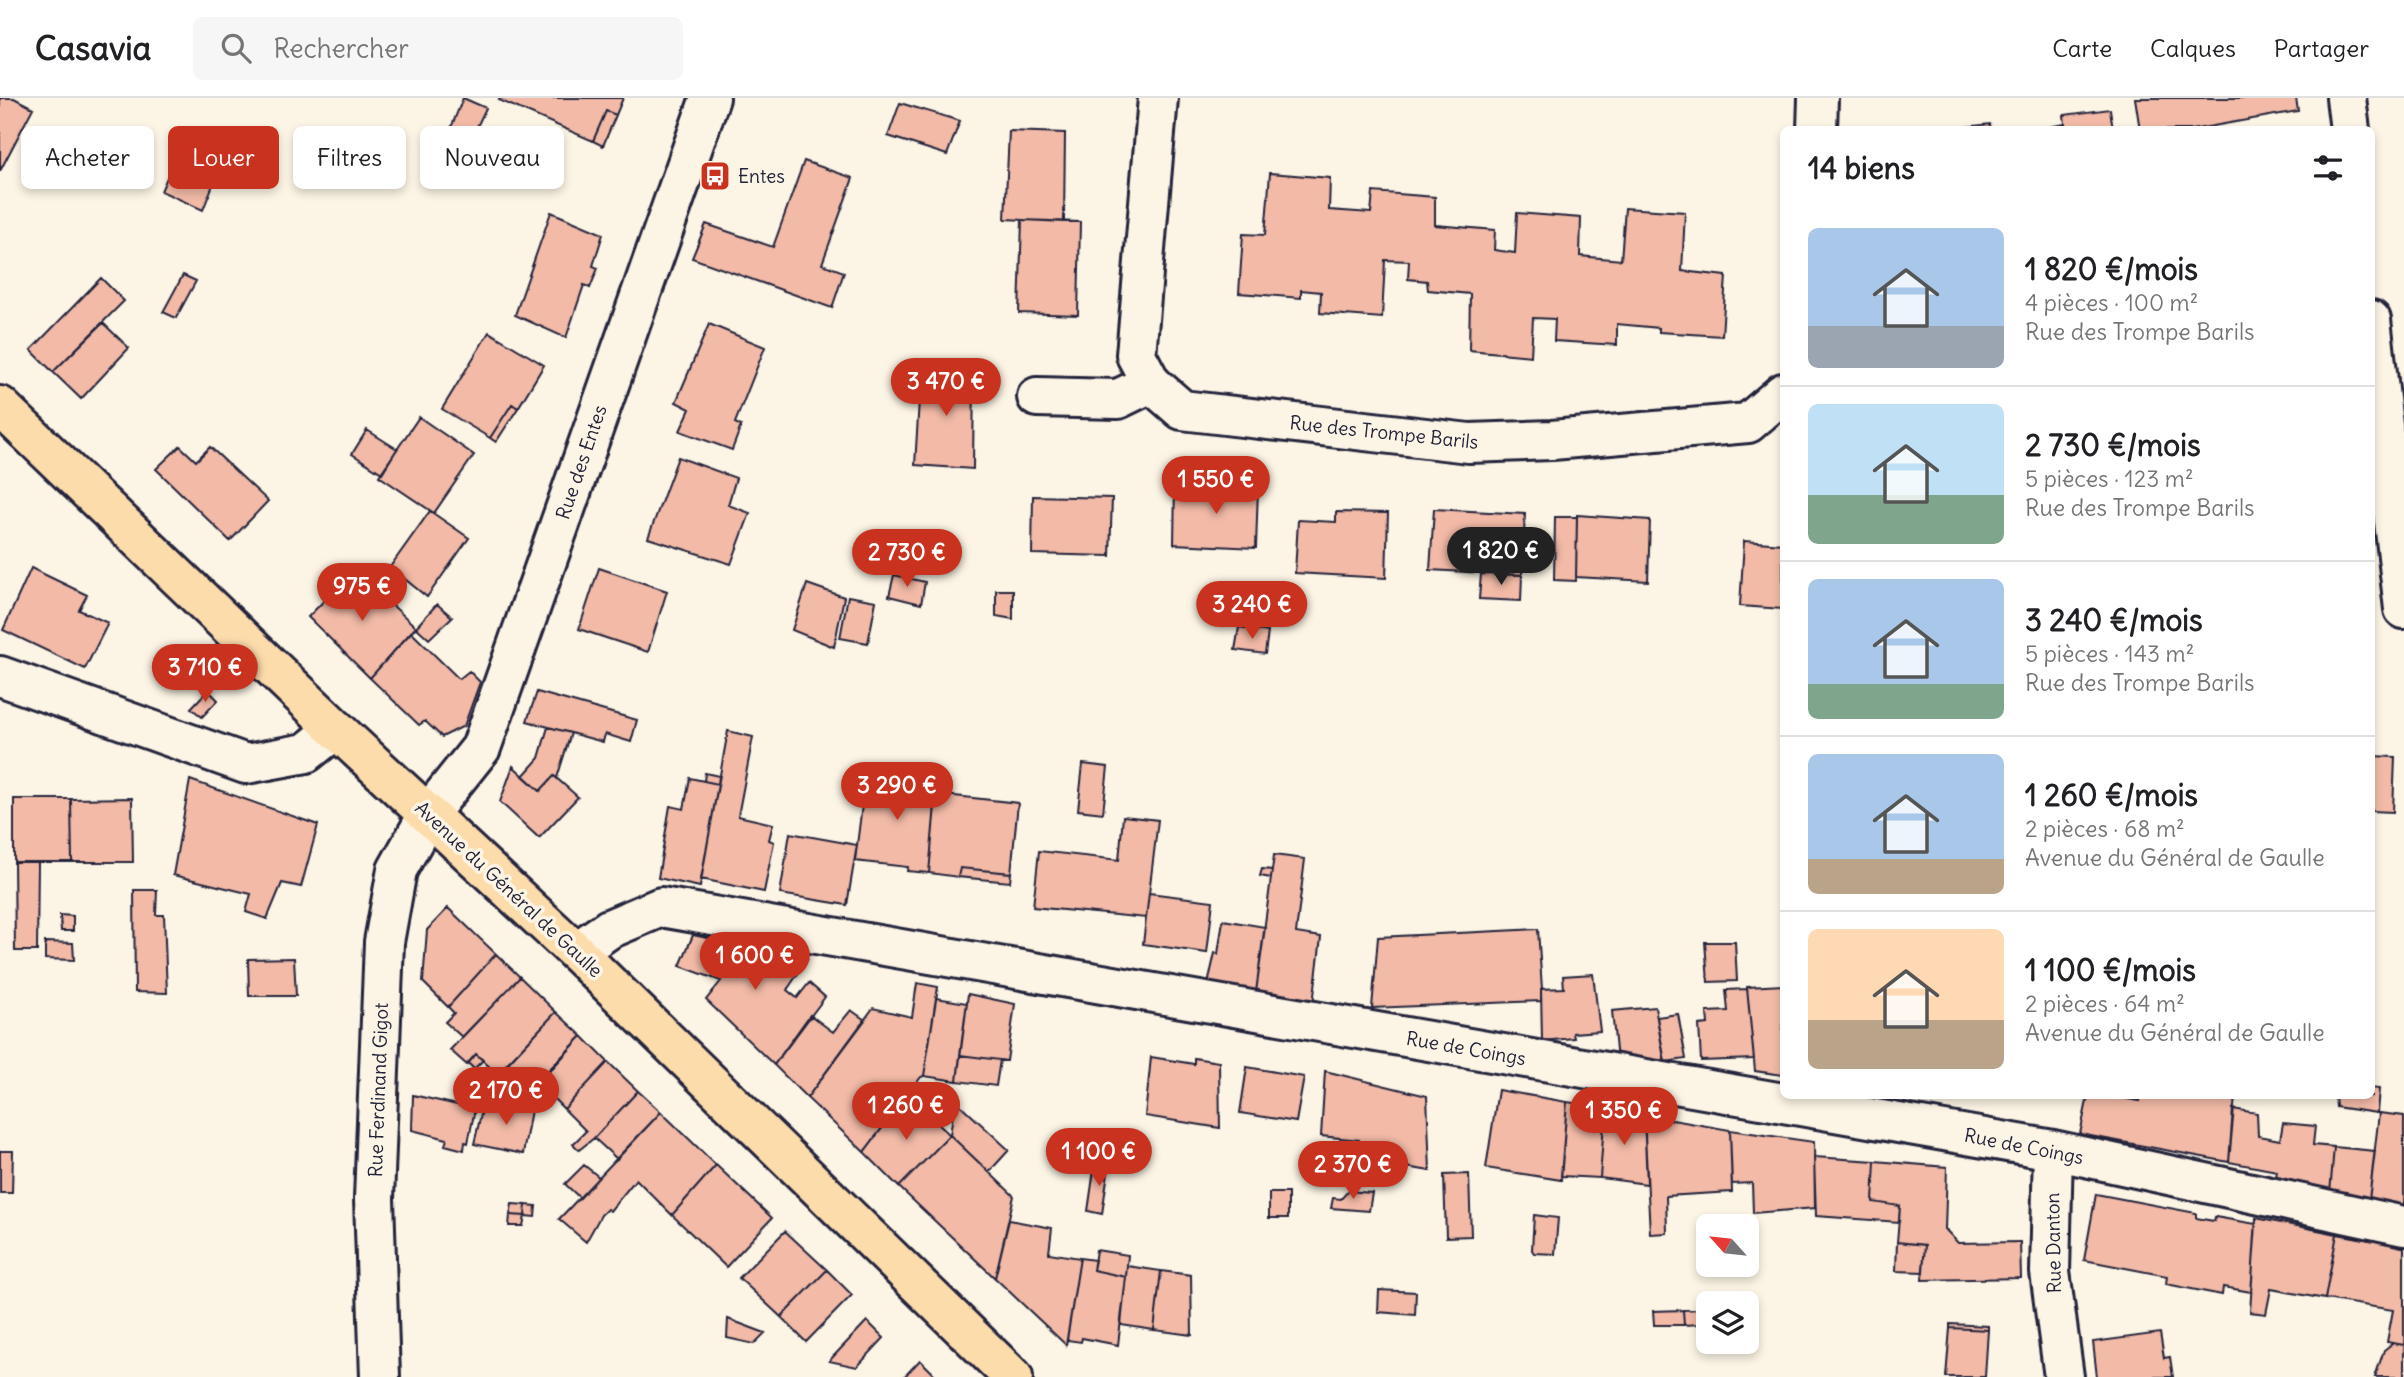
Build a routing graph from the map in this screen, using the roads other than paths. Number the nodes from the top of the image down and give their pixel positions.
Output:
1 (710, 98) edge
2 (1158, 98) edge
3 (1818, 98) edge
4 (2346, 98) edge
5 (1817, 126) edge
6 (2350, 126) edge
7 (2375, 355) edge
8 (1151, 383) junction
9 (1780, 396) edge
10 (1037, 397) dead end
11 (0, 406) edge
12 (2404, 609) edge
13 (0, 676) edge
14 (335, 729) junction
15 (429, 813) junction
16 (576, 952) junction
17 (2053, 1150) junction
18 (2404, 1226) edge
19 (380, 1377) edge
20 (1013, 1377) edge
21 (2063, 1377) edge

1 - 15 street, Rue des Entes
2 - 8 street, Rue des Trompe Barils
3 - 5 street
4 - 6 street
7 - 12 street
8 - 9 street, Rue des Trompe Barils
8 - 10 street
11 - 14 main road, Avenue du Général de Gaulle
13 - 14 street
14 - 15 main road, Avenue du Général de Gaulle
15 - 16 main road, Avenue du Général de Gaulle
15 - 19 street, Rue Ferdinand Gigot
16 - 17 street, Rue de Coings
16 - 20 main road, Avenue du Général de Gaulle
17 - 18 street, Rue de Coings
17 - 21 street, Rue Danton

